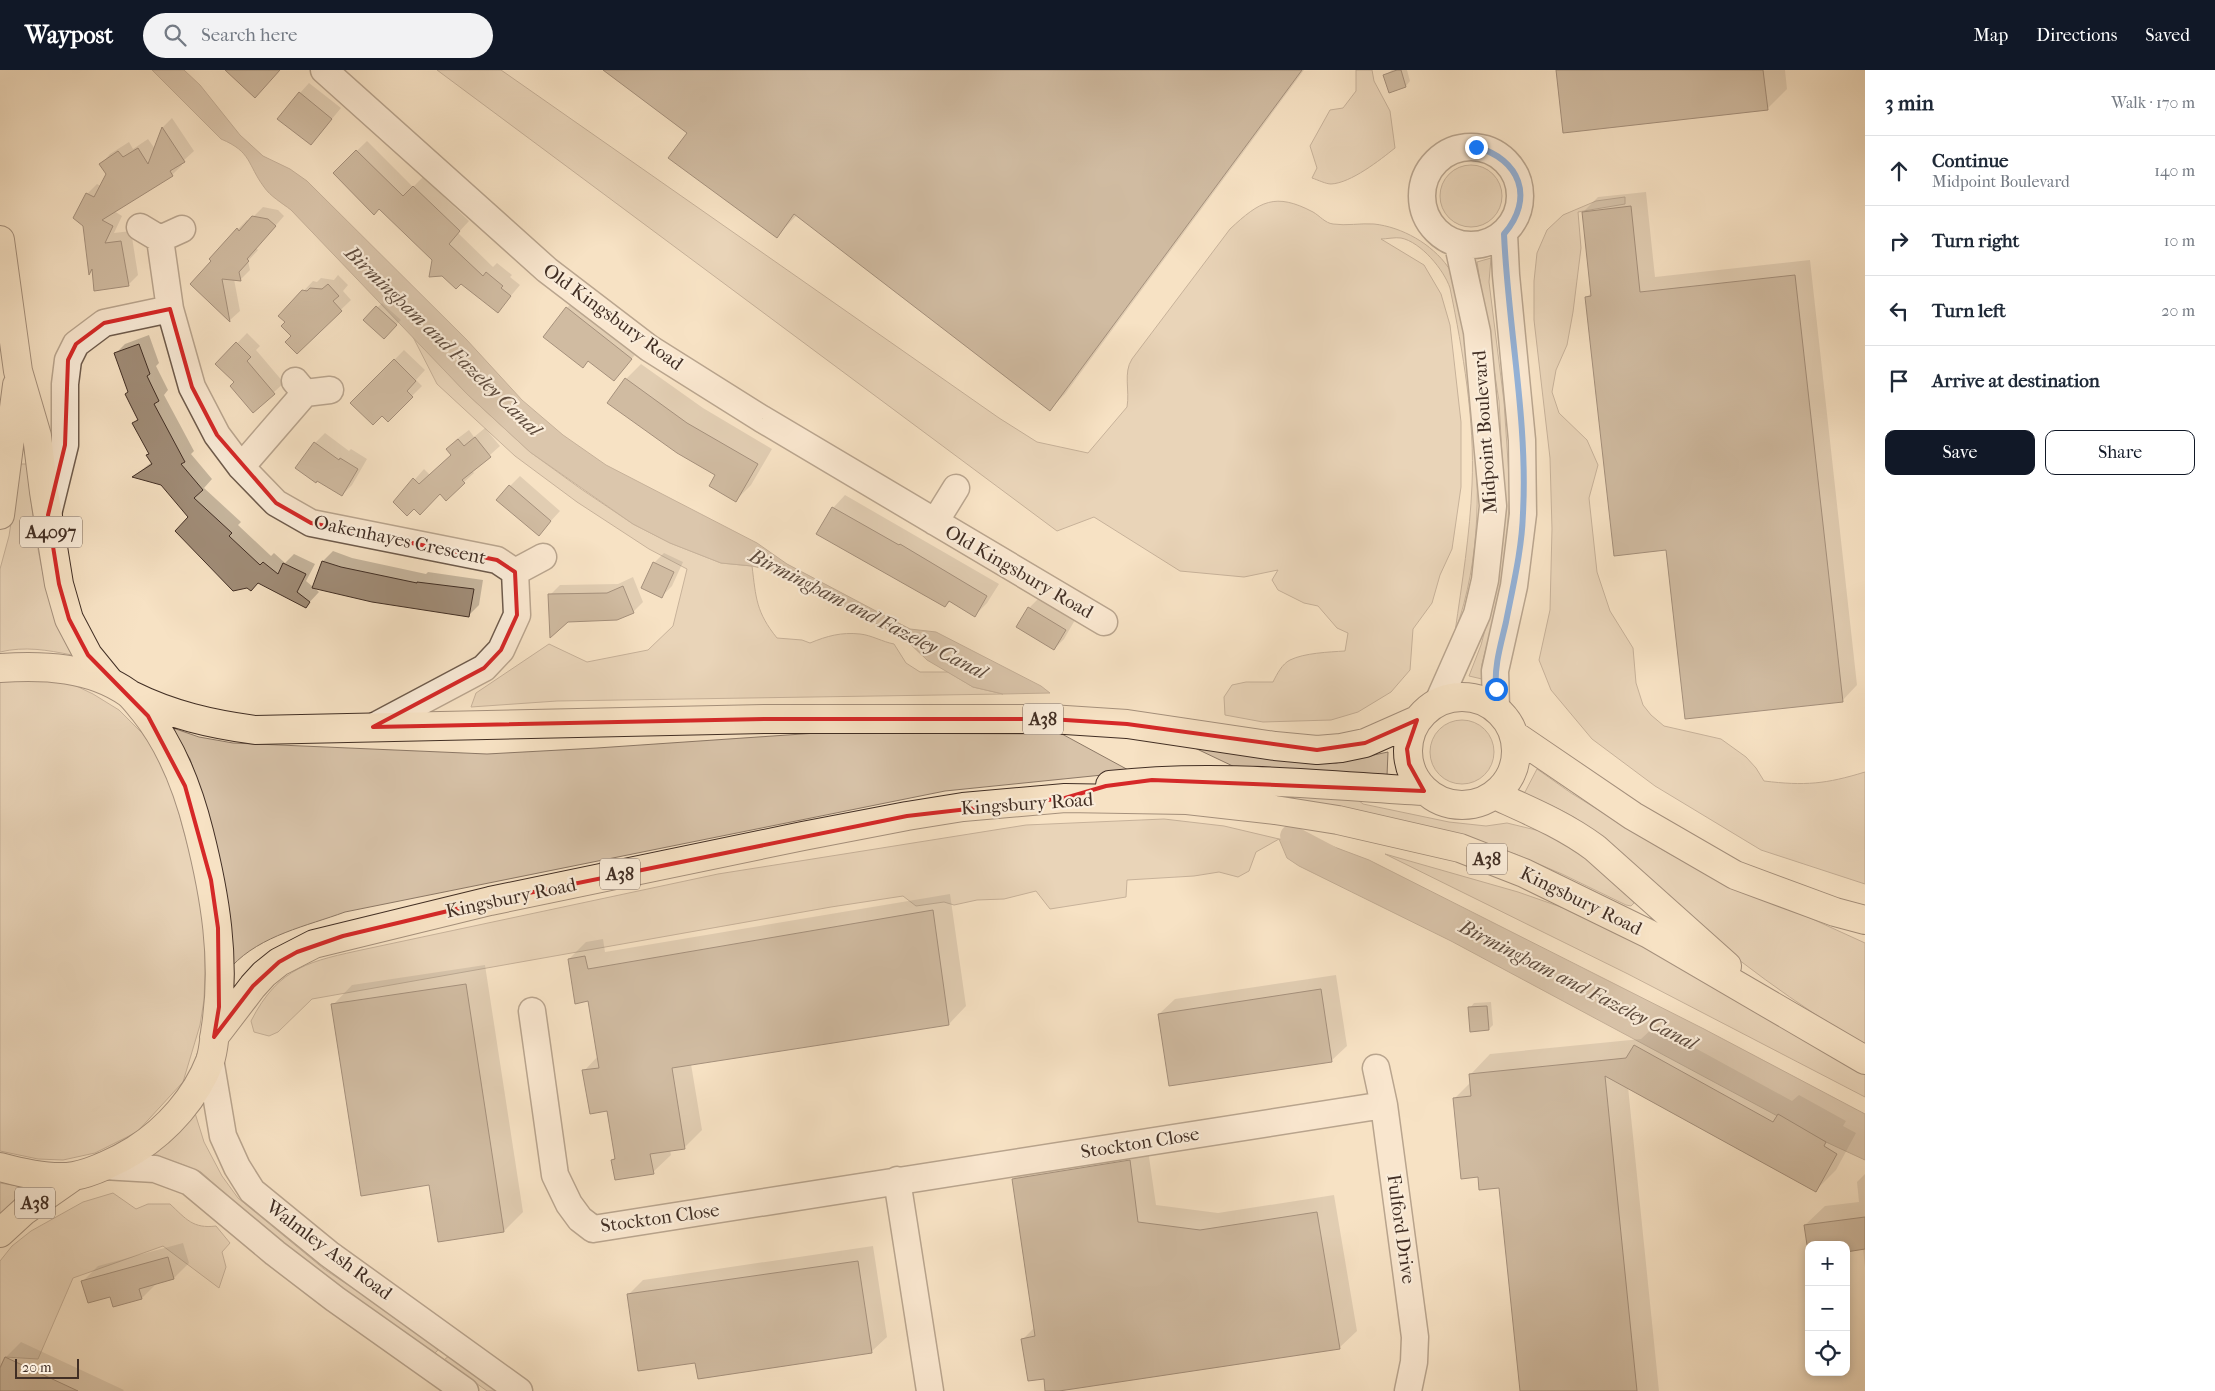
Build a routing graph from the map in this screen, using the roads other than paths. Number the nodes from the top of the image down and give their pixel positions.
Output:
1 (324, 70) edge
2 (161, 232) dead end
3 (1504, 234) junction
4 (0, 240) edge
5 (1458, 245) junction
6 (170, 309) junction
7 (18, 371) junction
8 (310, 388) dead end
9 (241, 467) junction
10 (956, 488) dead end
11 (0, 514) edge
12 (48, 515) junction
13 (934, 522) junction
14 (543, 557) dead end
15 (515, 572) junction
16 (1104, 622) dead end
17 (0, 668) edge
18 (120, 688) junction
19 (1438, 702) junction
20 (1496, 709) junction
21 (1417, 720) junction
22 (373, 727) junction
23 (1514, 735) junction
24 (1424, 791) junction
25 (1495, 795) junction
26 (1065, 798) junction
27 (1865, 920) edge
28 (1769, 1004) junction
29 (532, 1011) dead end
30 (212, 1048) junction
31 (1865, 1060) edge
32 (1376, 1068) dead end
33 (1384, 1105) junction
34 (103, 1166) junction
35 (0, 1167) edge
36 (74, 1176) junction
37 (897, 1180) junction
38 (0, 1234) edge
39 (465, 1391) edge
40 (519, 1391) edge
41 (930, 1391) edge
42 (1408, 1391) edge

1 - 13 street, Old Kingsbury Road
2 - 6 street, Oakenhayes Crescent
3 - 5 street
3 - 5 street
3 - 20 street, Midpoint Boulevard
4 - 7 main road, A4097
5 - 19 street, Midpoint Boulevard
6 - 9 street, Oakenhayes Crescent
6 - 12 street
7 - 11 main road, A4097
7 - 12 main road, A4097
8 - 9 street
9 - 15 street, Oakenhayes Crescent
10 - 13 street, Old Kingsbury Road
12 - 18 main road, A4097
13 - 16 street, Old Kingsbury Road
14 - 15 street
15 - 22 street
17 - 18 main road
18 - 22 main road, A38
18 - 30 main road
19 - 20 main road
19 - 21 main road, A38
20 - 23 main road
21 - 22 main road, A38
21 - 24 main road
23 - 25 main road
23 - 27 main road
24 - 25 main road, A38
24 - 26 main road, A38
25 - 28 main road, A38
26 - 28 main road, Kingsbury Road / A38
26 - 30 main road, Kingsbury Road / A38
28 - 31 main road, Kingsbury Road / A38
29 - 37 street, Stockton Close
30 - 34 main road
30 - 40 street, Walmley Ash Road
32 - 33 street, Fulford Drive
33 - 37 street, Stockton Close
33 - 42 street, Fulford Drive
34 - 36 main road
34 - 39 street, Walmley Ash Road
35 - 36 main road
36 - 38 main road, A38
37 - 41 street

